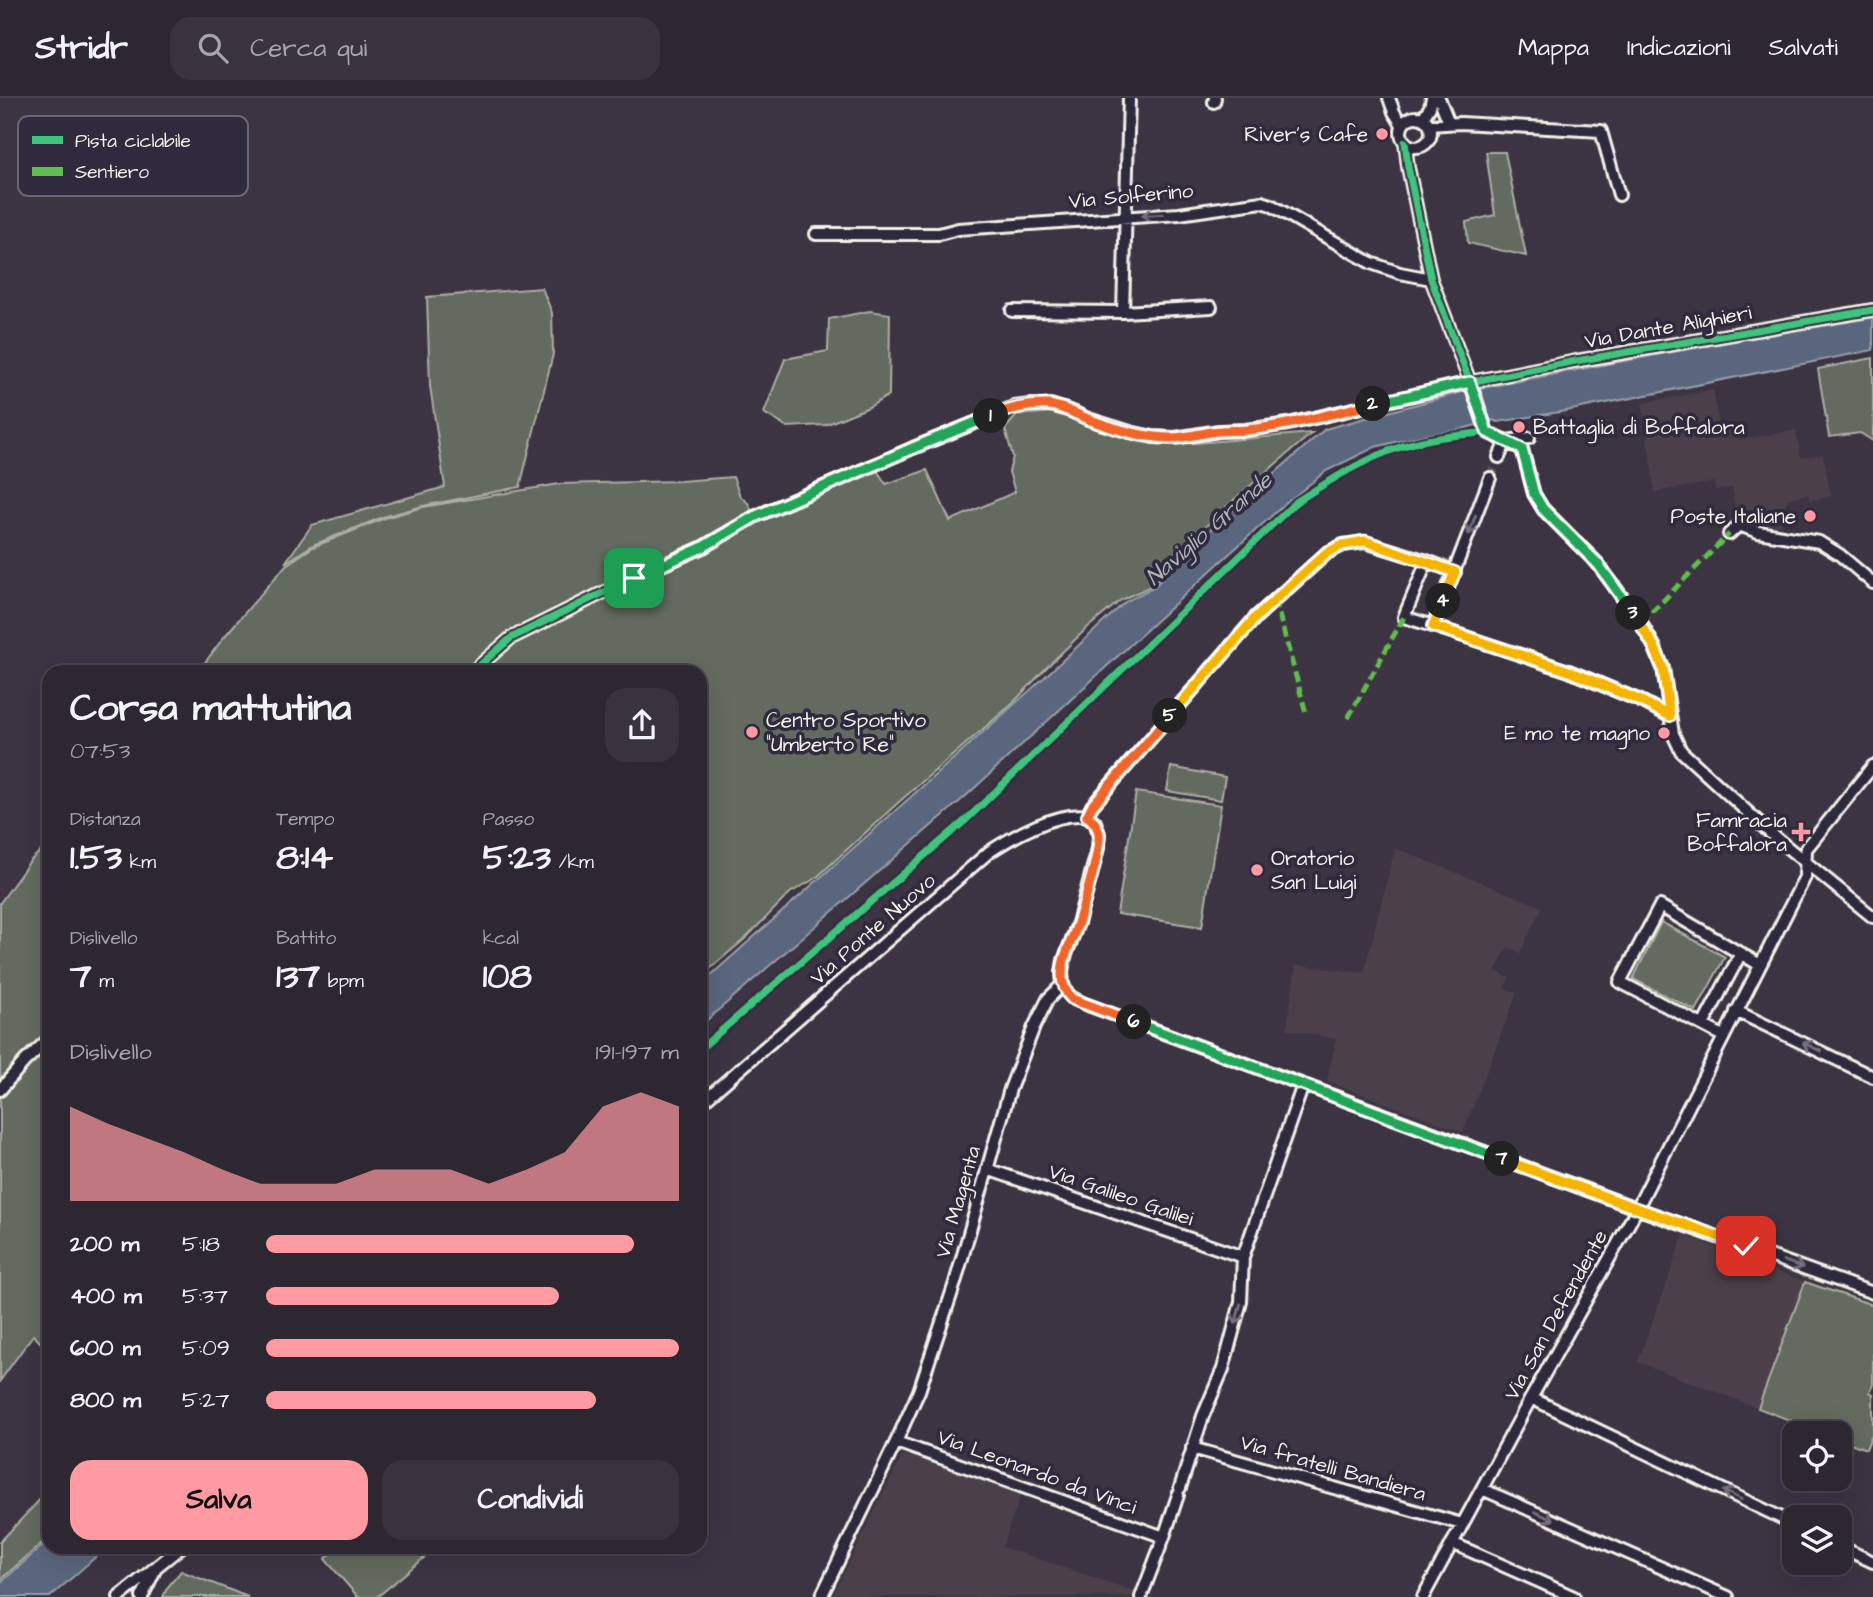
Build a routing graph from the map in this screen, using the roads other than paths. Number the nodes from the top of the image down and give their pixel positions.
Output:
1 (1129, 98) edge
2 (1389, 98) edge
3 (1432, 98) edge
4 (1439, 98) edge
5 (1426, 121) junction
6 (1449, 123) junction
7 (1402, 125) junction
8 (1405, 142) junction
9 (1619, 195) dead end
10 (1125, 216) junction
11 (816, 234) dead end
12 (1431, 279) junction
13 (1212, 307) dead end
14 (1873, 310) edge
15 (1012, 311) dead end
16 (1124, 312) junction
17 (1471, 386) junction
18 (1529, 438) dead end
19 (1506, 441) junction
20 (1499, 457) tunnel mouth
21 (1490, 478) tunnel mouth
22 (1729, 534) dead end
23 (1427, 561) junction
24 (1455, 572) junction
25 (1873, 583) edge
26 (1433, 626) junction
27 (480, 665) edge
28 (1670, 716) junction
29 (1873, 766) edge
30 (1087, 816) junction
31 (1806, 862) junction
32 (1873, 917) edge
33 (1741, 953) junction
34 (1760, 965) junction
35 (1063, 984) junction
36 (1736, 1011) junction
37 (1703, 1025) junction
38 (1723, 1036) junction
39 (42, 1045) edge
40 (1873, 1077) edge
41 (1303, 1085) junction
42 (0, 1090) edge
43 (707, 1098) edge
44 (987, 1169) junction
45 (1637, 1208) junction
46 (1243, 1257) junction
47 (1873, 1293) edge
48 (1531, 1398) junction
49 (896, 1442) junction
50 (1192, 1448) junction
51 (1482, 1489) junction
52 (1782, 1518) edge
53 (1462, 1524) junction
54 (1164, 1537) junction
55 (1452, 1544) junction
56 (1852, 1552) edge
57 (173, 1554) edge
58 (1873, 1562) edge
59 (156, 1568) junction
60 (119, 1597) edge
61 (142, 1597) edge
62 (821, 1597) edge
63 (1141, 1597) edge
64 (1423, 1597) edge
65 (1574, 1597) edge
66 (1728, 1597) edge

1 - 10 street
2 - 7 street
3 - 5 street
4 - 6 street
5 - 6 street
5 - 7 street
5 - 8 street
6 - 9 street
7 - 8 street
8 - 12 street
10 - 11 street, Via Solferino
12 -> 10 street, Via Solferino
10 - 16 street
12 - 17 street
13 - 16 street
14 - 17 street, Via Dante Alighieri
15 - 16 street
17 - 19 street
17 - 27 street, Via Dante Alighieri
18 - 19 street
19 - 20 street
19 - 28 street
21 -> 24 street
22 - 25 street
23 - 24 street
23 - 26 street
23 - 30 street
24 - 26 street
26 - 28 street
28 - 31 street
29 - 31 street, Via San Defendente
30 - 35 street, Via Magenta
30 - 43 street, Via Ponte Nuovo
31 - 32 street
31 - 34 street, Via San Defendente
33 - 34 street
33 - 37 street
33 - 37 street
34 - 36 street, Via San Defendente
35 - 41 street
35 - 44 street, Via Magenta
36 - 38 street, Via San Defendente
40 -> 36 street
37 - 38 street
38 - 45 street, Via San Defendente
39 - 42 street
41 - 45 street
41 - 46 street
44 - 46 street, Via Galileo Galilei
44 - 49 street, Via Magenta
45 -> 47 street
45 - 48 street, Via San Defendente
46 -> 50 street
48 - 51 street, Via San Defendente
52 -> 48 street
49 - 54 street, Via Leonardo da Vinci
49 - 62 street, Via Magenta
50 - 53 street, Via fratelli Bandiera
50 - 54 street
51 - 53 street, Via San Defendente
51 -> 66 street
53 - 55 street, Via San Defendente
54 - 63 street
55 - 64 street, Via San Defendente
55 - 65 street
56 - 58 street
57 - 59 street
59 - 60 street
59 - 61 street

